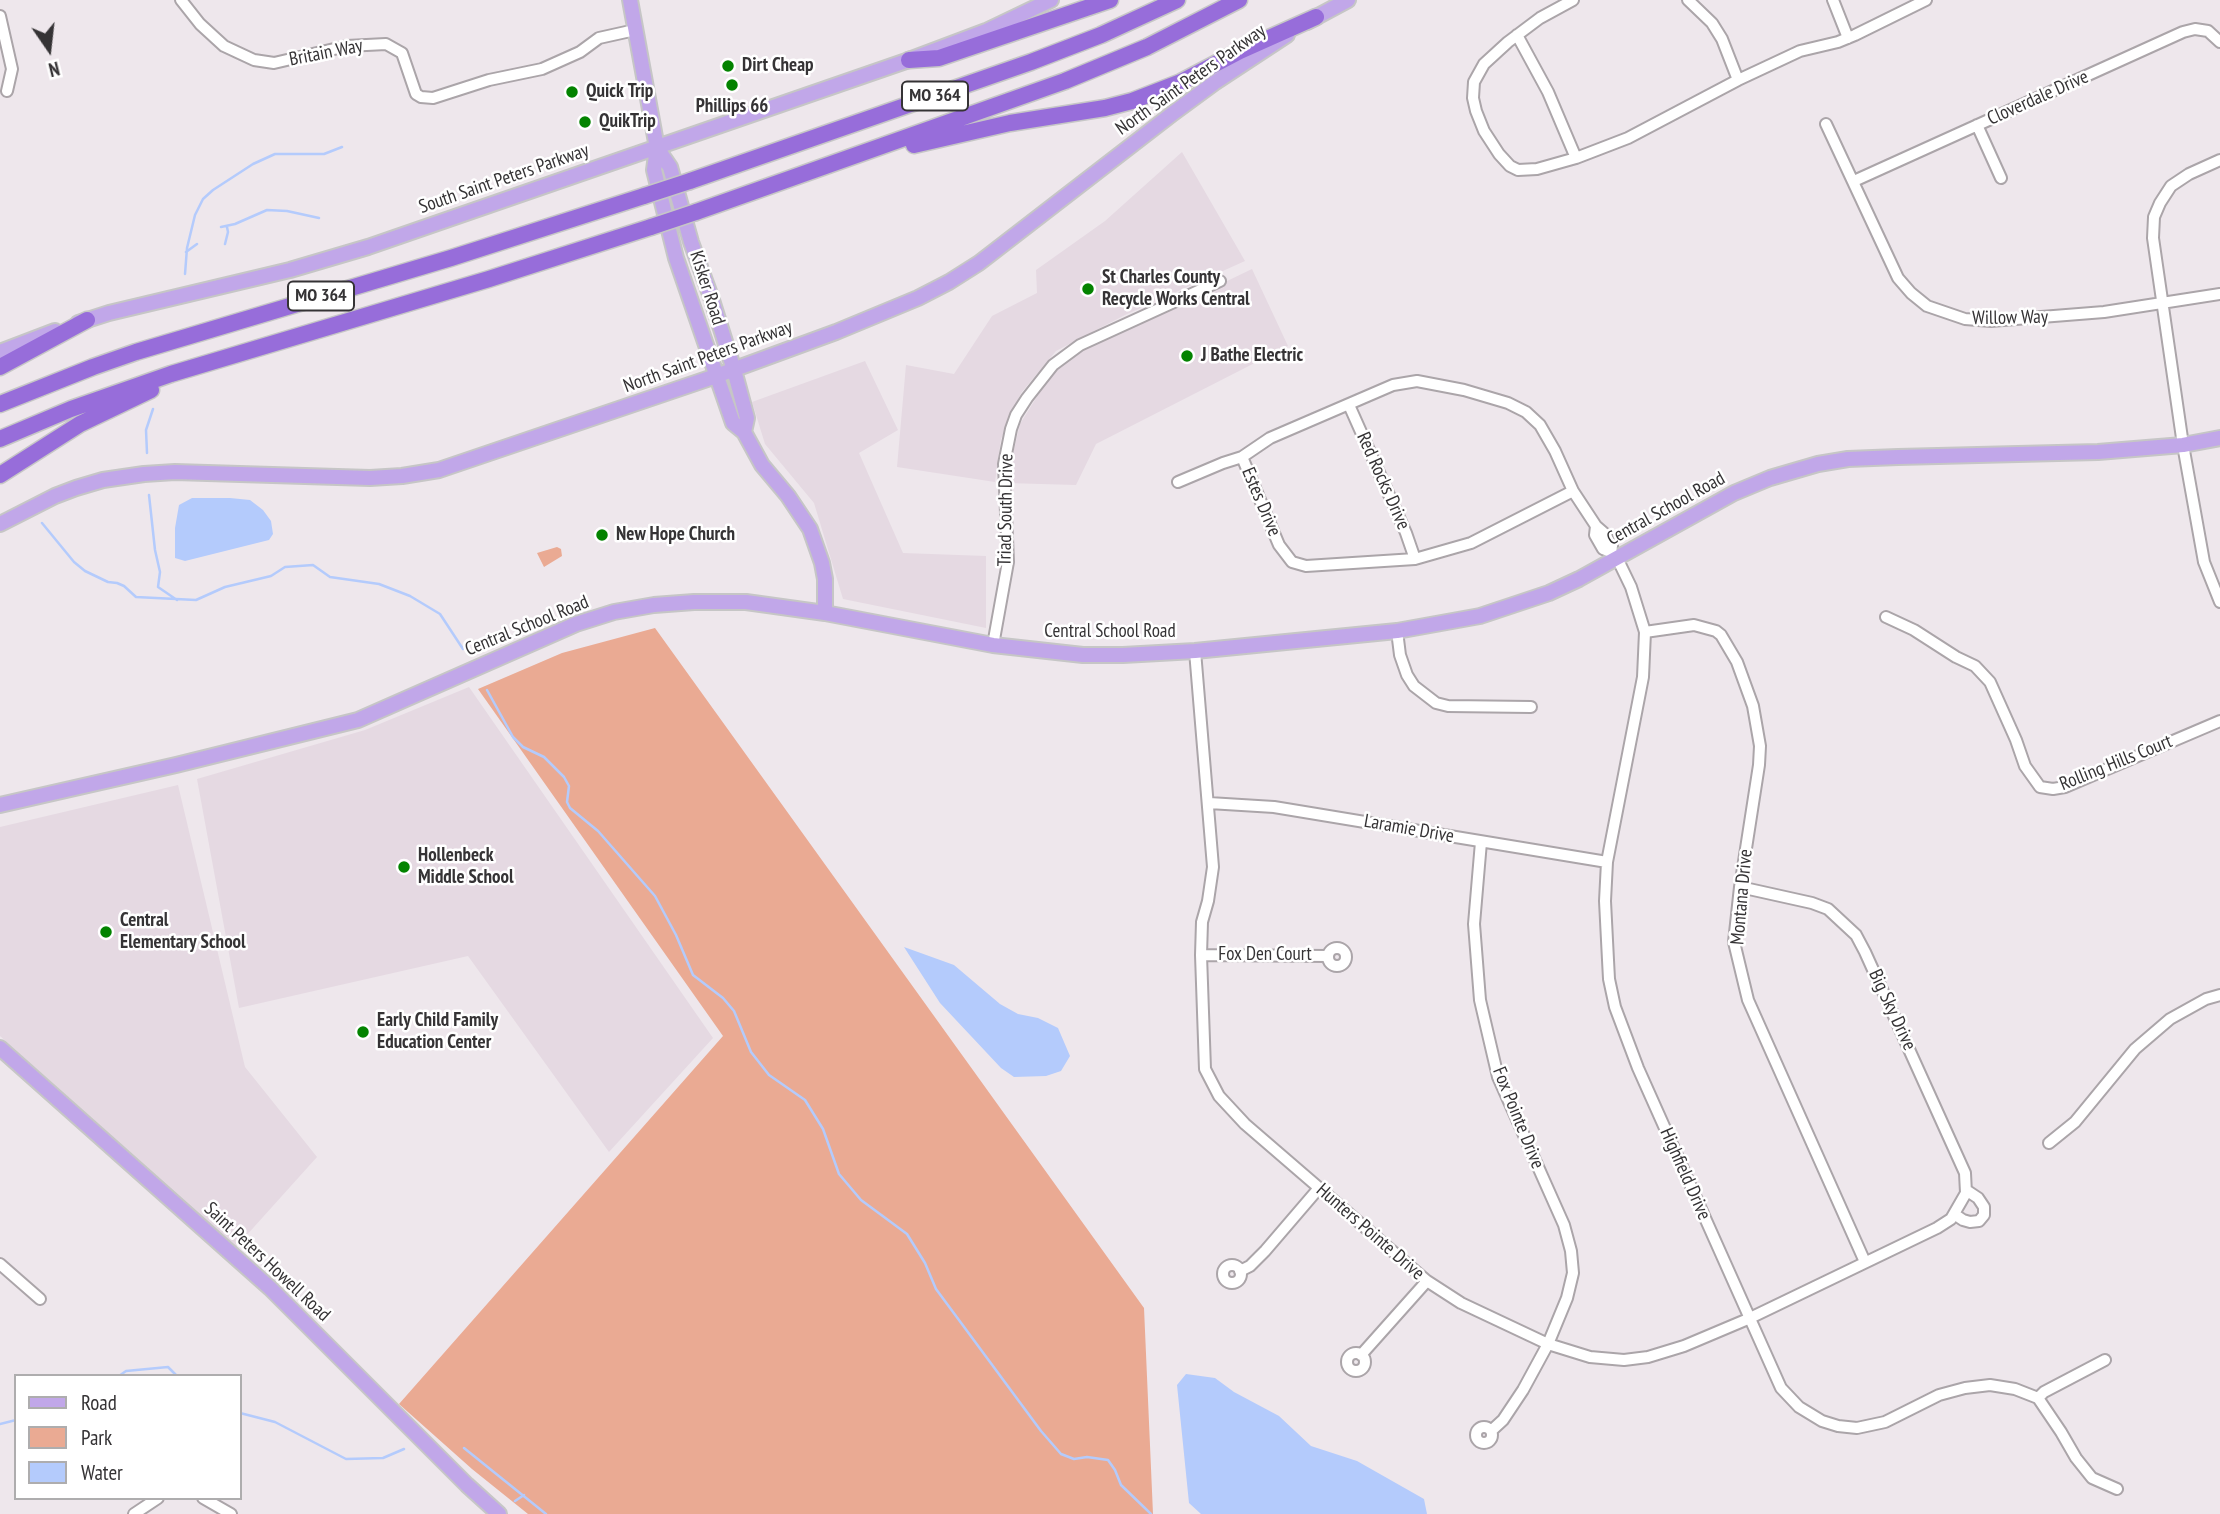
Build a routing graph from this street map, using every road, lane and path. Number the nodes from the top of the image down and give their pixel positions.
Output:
1 (181, 0) edge
2 (630, 0) edge
3 (1051, 0) edge
4 (1110, 0) edge
5 (1177, 0) edge
6 (1239, 0) edge
7 (1348, 0) edge
8 (1573, 0) edge
9 (1688, 0) edge
10 (1833, 0) edge
11 (1926, 0) edge
12 (0, 16) edge
13 (1316, 17) junction
14 (635, 30) junction
15 (1517, 35) junction
16 (1848, 38) junction
17 (2220, 42) edge
18 (909, 60) junction
19 (1738, 80) junction
20 (7, 91) dead end
21 (1826, 124) dead end
22 (1977, 125) junction
23 (657, 148) junction
24 (1576, 158) junction
25 (2220, 160) edge
26 (844, 161) junction
27 (2001, 178) dead end
28 (1854, 181) junction
29 (1220, 281) dead end
30 (2220, 294) edge
31 (2162, 302) junction
32 (87, 320) junction
33 (0, 352) edge
34 (214, 361) junction
35 (0, 367) edge
36 (734, 370) junction
37 (716, 376) junction
38 (0, 404) edge
39 (1349, 405) junction
40 (744, 432) junction
41 (2220, 438) edge
42 (0, 439) edge
43 (2183, 445) junction
44 (1242, 457) junction
45 (0, 475) edge
46 (1178, 482) dead end
47 (1573, 491) junction
48 (0, 524) edge
49 (1614, 555) junction
50 (1415, 558) junction
51 (2220, 602) edge
52 (825, 613) junction
53 (1886, 617) dead end
54 (1397, 631) junction
55 (1645, 632) junction
56 (993, 645) junction
57 (1195, 651) junction
58 (1531, 707) dead end
59 (2220, 721) edge
60 (1209, 803) junction
61 (0, 805) edge
62 (1481, 842) junction
63 (1607, 862) junction
64 (1740, 887) junction
65 (1201, 955) junction
66 (1328, 956) dead end
67 (2220, 995) edge
68 (0, 1048) edge
69 (2049, 1143) dead end
70 (1319, 1188) junction
71 (1966, 1190) junction
72 (1958, 1210) junction
73 (1865, 1262) junction
74 (0, 1265) edge
75 (1240, 1271) dead end
76 (1427, 1281) junction
77 (40, 1299) dead end
78 (1748, 1319) junction
79 (1548, 1344) junction
80 (1361, 1355) dead end
81 (2105, 1360) dead end
82 (2038, 1398) junction
83 (1491, 1431) dead end
84 (2117, 1489) dead end
85 (155, 1500) edge
86 (206, 1500) edge
87 (134, 1514) edge
88 (231, 1514) edge
89 (499, 1514) edge

1 - 14 street, Britain Way
2 - 14 main road, Kisker Road
3 - 18 main road, South Saint Peters Parkway
4 - 18 highway
5 - 38 highway, MO 364, bridge
6 - 26 highway, MO 364
7 - 13 main road, North Saint Peters Parkway
8 - 15 street
9 - 19 street
10 - 16 street
11 - 16 street
12 - 20 street
13 - 26 highway
13 - 36 main road, North Saint Peters Parkway
14 - 23 main road, Kisker Road
15 - 24 street
15 - 24 street
16 - 19 street
17 - 22 street, Cloverdale Drive
18 - 23 main road, South Saint Peters Parkway
19 - 24 street
21 - 28 street, Willow Way
22 - 27 street
22 - 28 street, Cloverdale Drive
23 - 32 main road, South Saint Peters Parkway
23 - 36 main road, Kisker Road
23 - 37 main road, Kisker Road
25 - 31 street
26 - 34 highway, MO 364, bridge
28 - 31 street, Willow Way
29 - 56 street, Triad South Drive
30 - 31 street, Willow Way
31 - 43 street
32 - 33 main road, South Saint Peters Parkway
32 - 35 highway
34 - 42 highway, MO 364
34 - 45 highway
36 - 37 main road, North Saint Peters Parkway
36 - 40 main road, Kisker Road
37 - 40 main road, Kisker Road
37 - 48 main road, North Saint Peters Parkway
39 - 44 street, Estes Drive
39 - 47 street, Estes Drive
39 - 50 street, Red Rocks Drive
40 - 52 main road, Kisker Road
41 - 43 main road, Central School Road
43 - 49 main road, Central School Road
43 - 51 street
44 - 46 street
44 - 50 street, Estes Drive
47 - 49 street, Estes Drive
47 - 50 street, Estes Drive
49 - 54 main road, Central School Road
49 - 55 street, Highfield Drive
52 - 56 main road, Central School Road
52 - 61 main road, Central School Road
53 - 59 street, Rolling Hills Court
54 - 57 main road, Central School Road
54 - 58 street
55 - 63 street, Highfield Drive
55 - 64 street, Montana Drive
56 - 57 main road, Central School Road
57 - 60 street, Hunters Pointe Drive
60 - 62 street, Laramie Drive
60 - 65 street, Hunters Pointe Drive
62 - 63 street, Laramie Drive
62 - 79 street, Fox Pointe Drive
63 - 78 street, Highfield Drive
64 - 71 street, Big Sky Drive
64 - 73 street, Montana Drive
65 - 66 street, Fox Den Court
65 - 70 street, Hunters Pointe Drive
67 - 69 street
68 - 89 main road, Saint Peters Howell Road
70 - 75 street
70 - 76 street, Hunters Pointe Drive
71 - 72 street
71 - 72 street
72 - 73 street, Hunters Pointe Drive
73 - 78 street, Hunters Pointe Drive
74 - 77 street
76 - 79 street, Hunters Pointe Drive
76 - 80 street
78 - 79 street, Hunters Pointe Drive
78 - 82 street, Highfield Drive
79 - 83 street, Fox Pointe Drive
81 - 82 street
82 - 84 street
85 - 87 street
86 - 88 street

